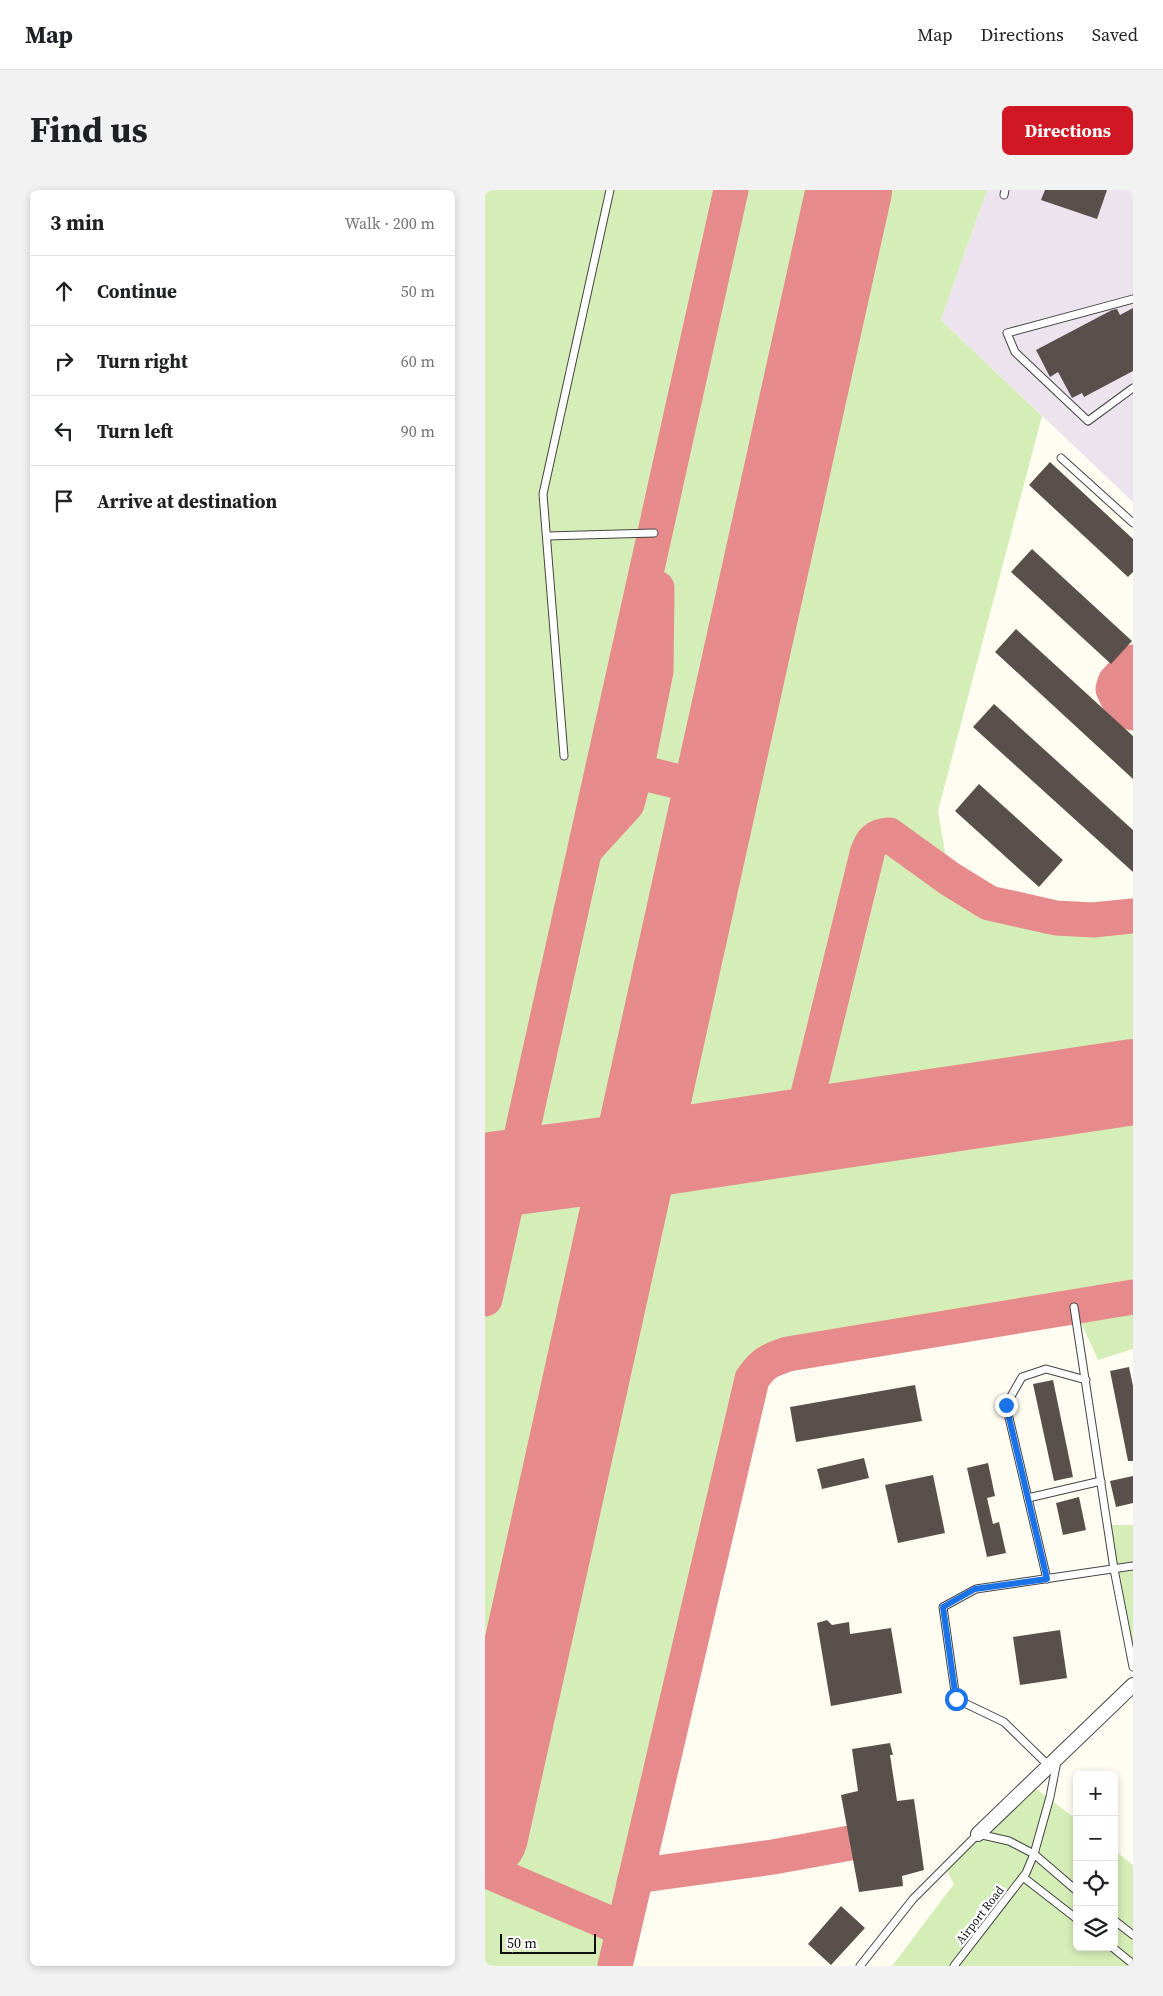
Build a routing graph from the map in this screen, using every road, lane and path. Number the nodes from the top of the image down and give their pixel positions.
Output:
1 (611, 190) edge
2 (1133, 299) edge
3 (1133, 388) edge
4 (1061, 458) dead end
5 (1133, 523) edge
6 (654, 533) dead end
7 (547, 536) junction
8 (563, 756) dead end
9 (1074, 1306) dead end
10 (1085, 1380) junction
11 (1101, 1481) junction
12 (1028, 1498) junction
13 (1133, 1566) edge
14 (1115, 1569) junction
15 (1047, 1579) junction
16 (1133, 1667) edge
17 (1133, 1685) edge
18 (1053, 1762) junction
19 (978, 1834) junction
20 (1033, 1854) junction
21 (1023, 1877) junction
22 (1073, 1887) edge
23 (1073, 1916) edge
24 (1118, 1923) edge
25 (1133, 1935) edge
26 (1117, 1951) edge
27 (1133, 1964) edge
28 (860, 1966) edge
29 (954, 1966) edge

1 - 7 lane
2 - 3 lane
4 - 5 lane
6 - 7 lane
7 - 8 lane
9 - 10 lane
10 - 11 lane
10 - 12 lane
11 - 12 lane
11 - 14 lane
12 - 15 lane
13 - 14 lane
14 - 15 lane
14 - 16 lane
15 - 18 lane
17 - 18 street
18 - 19 street
18 - 20 lane, Airport Road
19 - 20 lane
19 - 28 lane
20 - 21 lane, Airport Road
20 - 22 lane
21 - 23 lane
21 - 29 lane, Airport Road
24 - 25 lane
26 - 27 lane

